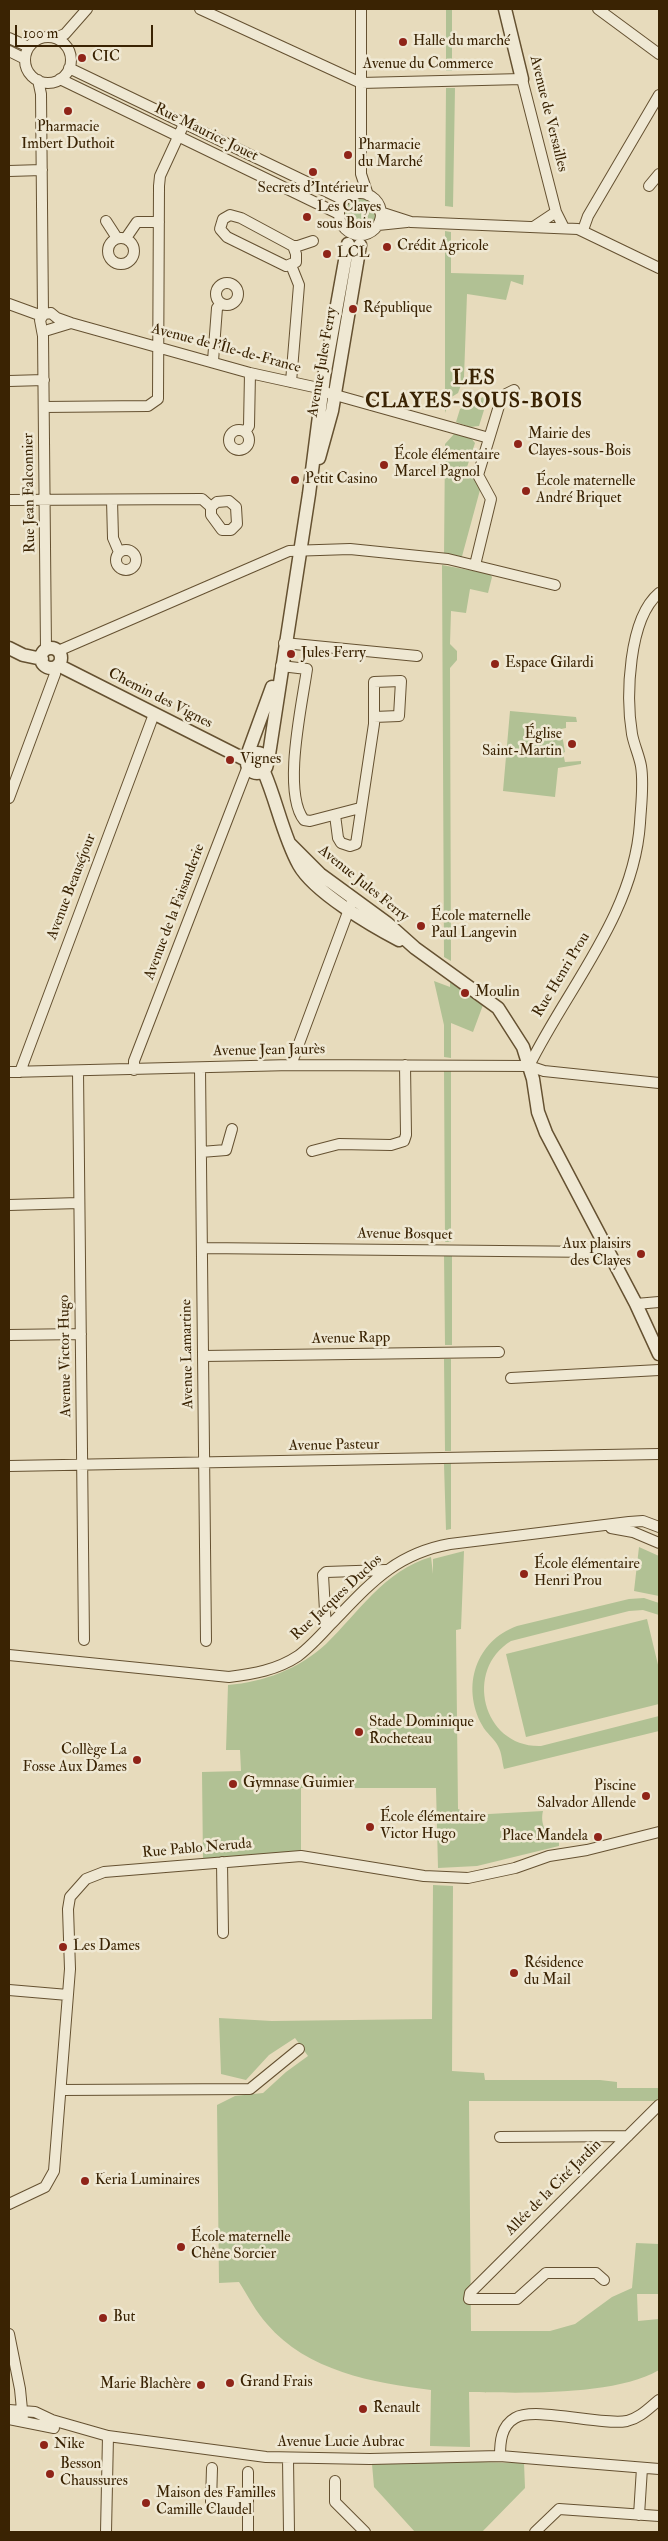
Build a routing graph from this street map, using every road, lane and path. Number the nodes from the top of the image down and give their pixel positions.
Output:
1 (87, 9) edge
2 (200, 9) edge
3 (361, 9) edge
4 (505, 9) edge
5 (598, 9) edge
6 (9, 38) edge
7 (61, 38) junction
8 (28, 47) junction
9 (9, 51) edge
10 (659, 54) edge
11 (25, 59) junction
12 (69, 68) junction
13 (60, 79) junction
14 (522, 79) junction
15 (43, 81) junction
16 (361, 83) junction
17 (659, 95) edge
18 (184, 124) junction
19 (178, 136) junction
20 (42, 170) junction
21 (9, 171) edge
22 (361, 174) junction
23 (659, 176) edge
24 (649, 186) dead end
25 (368, 195) junction
26 (348, 197) junction
27 (380, 212) junction
28 (556, 212) junction
29 (339, 214) junction
30 (106, 221) dead end
31 (159, 222) junction
32 (411, 222) junction
33 (378, 225) junction
34 (534, 226) junction
35 (562, 226) junction
36 (583, 230) junction
37 (355, 239) junction
38 (313, 241) dead end
39 (293, 246) junction
40 (291, 265) junction
41 (659, 268) edge
42 (42, 300) junction
43 (9, 304) edge
44 (221, 304) dead end
45 (30, 310) junction
46 (47, 322) junction
47 (159, 347) junction
48 (213, 361) junction
49 (250, 373) junction
50 (44, 380) junction
51 (9, 381) edge
52 (291, 382) junction
53 (514, 390) dead end
54 (328, 393) junction
55 (44, 407) junction
56 (245, 432) dead end
57 (489, 438) junction
58 (45, 499) junction
59 (9, 500) edge
60 (112, 500) junction
61 (211, 507) dead end
62 (300, 549) junction
63 (119, 552) dead end
64 (475, 565) junction
65 (555, 585) dead end
66 (659, 593) edge
67 (284, 643) junction
68 (9, 648) edge
69 (48, 653) junction
70 (417, 656) dead end
71 (57, 666) junction
72 (281, 666) junction
73 (154, 714) junction
74 (374, 717) dead end
75 (248, 761) junction
76 (266, 766) junction
77 (9, 798) edge
78 (360, 808) junction
79 (336, 815) junction
80 (350, 904) junction
81 (291, 1065) junction
82 (405, 1065) junction
83 (529, 1066) junction
84 (200, 1068) junction
85 (134, 1070) junction
86 (78, 1071) junction
87 (9, 1072) edge
88 (20, 1072) junction
89 (659, 1083) edge
90 (232, 1129) dead end
91 (200, 1152) junction
92 (312, 1152) dead end
93 (79, 1203) junction
94 (9, 1204) edge
95 (202, 1248) junction
96 (606, 1248) junction
97 (659, 1302) edge
98 (636, 1304) junction
99 (81, 1334) junction
100 (9, 1335) edge
101 (498, 1352) dead end
102 (659, 1354) edge
103 (203, 1356) junction
104 (659, 1370) edge
105 (510, 1378) dead end
106 (659, 1454) edge
107 (204, 1463) junction
108 (82, 1465) junction
109 (9, 1466) edge
110 (597, 1527) junction
111 (659, 1527) edge
112 (659, 1543) edge
113 (386, 1570) junction
114 (326, 1629) junction
115 (84, 1640) dead end
116 (206, 1641) dead end
117 (9, 1655) edge
118 (659, 1832) edge
119 (222, 1862) junction
120 (223, 1933) dead end
121 (9, 1990) edge
122 (68, 1995) junction
123 (300, 2049) dead end
124 (61, 2090) junction
125 (659, 2105) edge
126 (628, 2136) junction
127 (500, 2137) dead end
128 (9, 2203) edge
129 (604, 2280) dead end
130 (9, 2334) edge
131 (20, 2392) junction
132 (659, 2400) edge
133 (9, 2406) edge
134 (9, 2410) edge
135 (25, 2414) junction
136 (9, 2419) edge
137 (87, 2432) junction
138 (108, 2436) junction
139 (500, 2456) junction
140 (288, 2459) junction
141 (212, 2468) dead end
142 (642, 2468) junction
143 (659, 2469) edge
144 (248, 2472) dead end
145 (335, 2481) dead end
146 (248, 2503) junction
147 (636, 2514) junction
148 (659, 2516) edge
149 (106, 2532) edge
150 (248, 2532) edge
151 (289, 2532) edge
152 (365, 2532) edge
153 (535, 2532) edge

1 - 7 street
2 - 16 street, Avenue du Commerce
3 - 16 street
4 - 14 street, Avenue de Versailles
5 - 10 street
6 - 8 street
7 - 8 street
7 - 12 street
8 - 11 street
9 - 11 street
11 - 15 street
12 - 13 street
12 - 18 street, Rue Maurice Jouet
13 - 15 street
13 - 19 street, Rue Maurice Jouet
14 - 16 street, Avenue du Commerce
14 - 28 street, Avenue de Versailles
15 - 20 street, Rue Jean Falconnier
16 - 22 street
17 - 36 street
18 - 19 street
18 - 26 street, Rue Maurice Jouet
19 - 29 street, Rue Maurice Jouet
19 - 31 street
20 - 21 street
20 - 42 street, Rue Jean Falconnier
22 - 25 street
22 - 26 street
23 - 24 street
25 - 26 street
25 - 27 street
26 - 29 street
27 - 32 street
27 - 33 street
28 - 34 street
28 - 35 street, Avenue de Versailles
29 - 37 street
30 - 31 street
31 - 47 street
32 - 33 street
32 - 34 street
33 - 37 street
34 - 35 street
35 - 36 street
36 - 41 street
37 - 54 street, Avenue Jules Ferry
38 - 39 street
39 - 40 street
39 - 40 street
40 - 52 street
42 - 45 street
42 - 46 street, Rue Jean Falconnier
43 - 45 street, Avenue de l'Île-de-France
44 - 48 street
45 - 46 street, Avenue de l'Île-de-France
46 - 47 street, Avenue de l'Île-de-France
46 - 50 street, Rue Jean Falconnier
47 - 48 street, Avenue de l'Île-de-France
47 - 55 street
48 - 49 street, Avenue de l'Île-de-France
49 - 52 street, Avenue de l'Île-de-France
49 - 56 street
50 - 51 street
50 - 55 street, Rue Jean Falconnier
52 - 54 street, Avenue de l'Île-de-France
53 - 57 street
54 - 57 street, Avenue de l'Île-de-France
54 - 62 street, Avenue Jules Ferry
55 - 58 street, Rue Jean Falconnier
57 - 64 street
58 - 59 street
58 - 60 street
58 - 69 street, Rue Jean Falconnier
60 - 61 street
60 - 63 street
62 - 64 street
62 - 67 street, Avenue Jules Ferry
62 - 69 street
64 - 65 street
66 - 83 street, Rue Henri Prou
67 - 70 street
67 - 72 street, Avenue Jules Ferry
68 - 69 street
69 - 71 street, Chemin des Vignes
71 - 73 street, Chemin des Vignes
71 - 77 street
72 - 75 street, Avenue Jules Ferry
72 - 76 street, Avenue Jules Ferry
72 - 79 street
73 - 75 street, Chemin des Vignes
73 - 88 street, Avenue Beauséjour
74 - 78 street
75 - 76 street
75 - 76 street
75 - 85 street, Avenue de la Faisanderie
76 - 80 street, Avenue Jules Ferry
78 - 79 street
78 - 79 street
80 - 81 street
80 - 83 street, Avenue Jules Ferry
81 - 82 street, Avenue Jean Jaurès
81 - 84 street, Avenue Jean Jaurès
82 - 83 street, Avenue Jean Jaurès
82 - 92 street
83 - 89 street, Avenue Jean Jaurès
83 - 96 street
84 - 85 street, Avenue Jean Jaurès
84 - 91 street, Avenue Lamartine
85 - 86 street, Avenue Jean Jaurès
86 - 88 street, Avenue Jean Jaurès
86 - 93 street, Avenue Victor Hugo
87 - 88 street, Avenue Jean Jaurès
90 - 91 street
91 - 95 street, Avenue Lamartine
93 - 94 street
93 - 99 street, Avenue Victor Hugo
95 - 96 street, Avenue Bosquet
95 - 103 street, Avenue Lamartine
96 - 98 street
97 - 98 street
98 - 102 street
99 - 100 street
99 - 108 street, Avenue Victor Hugo
101 - 103 street, Avenue Rapp
103 - 107 street, Avenue Lamartine
104 - 105 street
106 - 107 street, Avenue Pasteur
107 - 108 street, Avenue Pasteur
107 - 116 street, Avenue Lamartine
108 - 109 street, Avenue Pasteur
108 - 115 street, Avenue Victor Hugo
110 - 111 street, Rue Jacques Duclos
110 - 112 street, Rue Jacques Duclos
110 - 113 street, Rue Jacques Duclos
113 - 114 street, Rue Jacques Duclos
113 - 114 street
114 - 117 street, Rue Jacques Duclos
118 - 119 street, Rue Pablo Neruda
119 - 120 street
119 - 122 street, Rue Pablo Neruda
121 - 122 street
122 - 124 street, Rue Pablo Neruda
123 - 124 street
124 - 128 street, Rue Pablo Neruda
125 - 126 street, Allée de la Cité Jardin
126 - 127 street
126 - 129 street, Allée de la Cité Jardin
130 - 131 street
131 - 133 street
131 - 135 street
132 - 139 street
134 - 135 street, Avenue Lucie Aubrac
135 - 136 street, Avenue Lucie Aubrac
135 - 137 street, Avenue Lucie Aubrac
135 - 137 street, Avenue Lucie Aubrac
137 - 138 street, Avenue Lucie Aubrac
138 - 140 street, Avenue Lucie Aubrac
138 - 149 street
139 - 140 street, Avenue Lucie Aubrac
139 - 142 street, Avenue Lucie Aubrac
140 - 151 street
141 - 146 street
142 - 143 street, Avenue Lucie Aubrac
142 - 147 street
144 - 146 street
145 - 152 street
146 - 150 street
147 - 148 street
147 - 153 street

